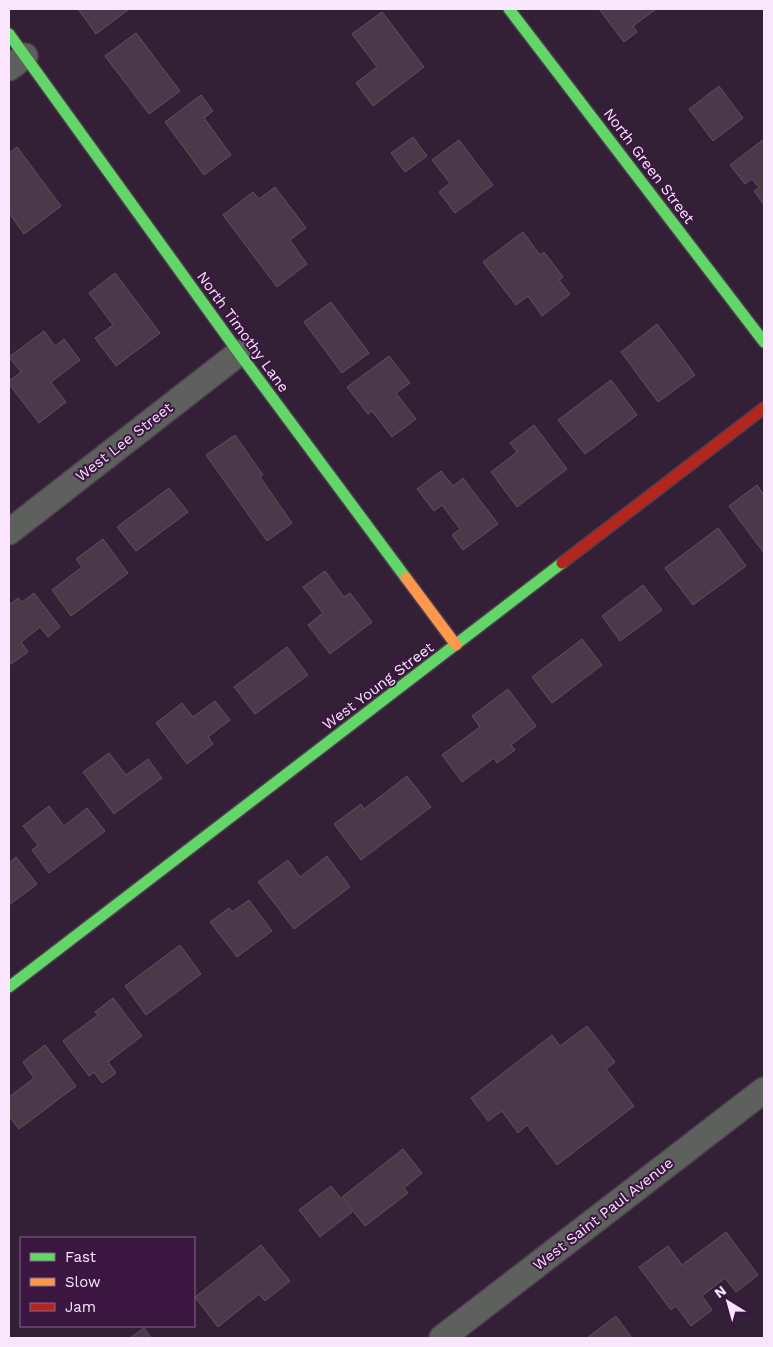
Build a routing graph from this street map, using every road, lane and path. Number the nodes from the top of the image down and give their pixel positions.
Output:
1 (509, 9) edge
2 (9, 34) edge
3 (17, 62) edge
4 (764, 342) edge
5 (239, 353) junction
6 (764, 408) edge
7 (9, 532) edge
8 (456, 645) junction
9 (9, 987) edge
10 (764, 1090) edge
11 (442, 1338) edge

1 - 4 street, North Green Street
2 - 3 street, North Timothy Lane
3 - 5 street, North Timothy Lane
5 - 7 street, West Lee Street
5 - 8 street, North Timothy Lane
6 - 8 street, West Young Street
8 - 9 street, West Young Street
10 - 11 street, West Saint Paul Avenue

